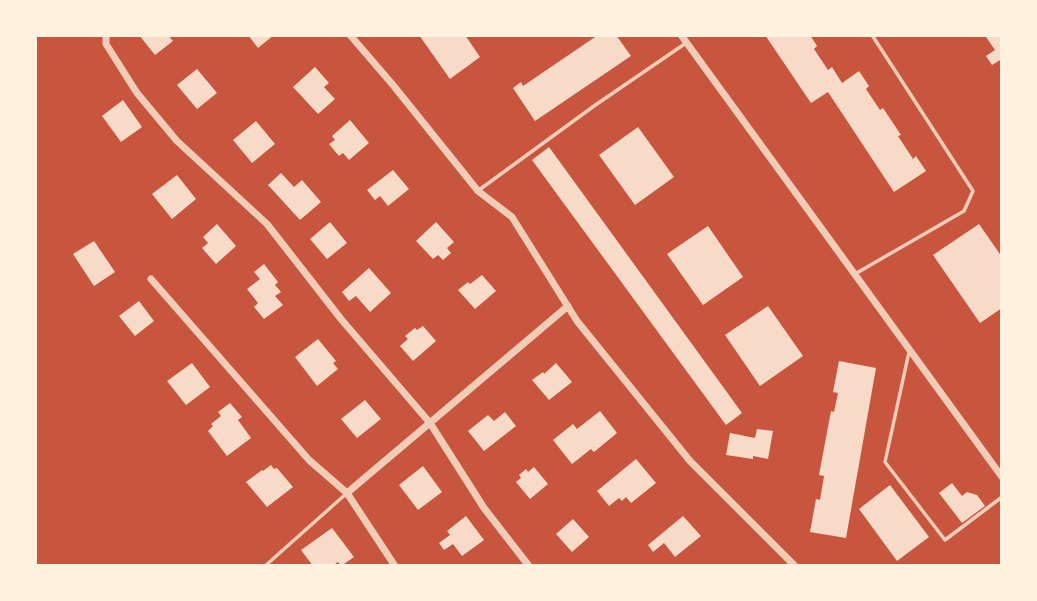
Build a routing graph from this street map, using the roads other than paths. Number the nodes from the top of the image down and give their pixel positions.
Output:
1 (106, 35) edge
2 (350, 35) edge
3 (681, 35) edge
4 (872, 35) edge
5 (686, 43) junction
6 (478, 191) junction
7 (855, 275) junction
8 (151, 279) dead end
9 (568, 306) junction
10 (909, 349) junction
11 (430, 423) junction
12 (1002, 477) edge
13 (347, 493) junction
14 (1002, 497) edge
15 (265, 566) edge
16 (395, 566) edge
17 (529, 566) edge
18 (794, 566) edge

1 - 11 street
2 - 6 street
3 - 5 street
4 - 7 lane
5 - 6 lane
5 - 7 street
6 - 9 street
7 - 10 street
8 - 13 street
9 - 11 street
9 - 18 street
10 - 12 street
10 - 14 lane
11 - 13 street
11 - 17 street
13 - 15 lane
13 - 16 street

